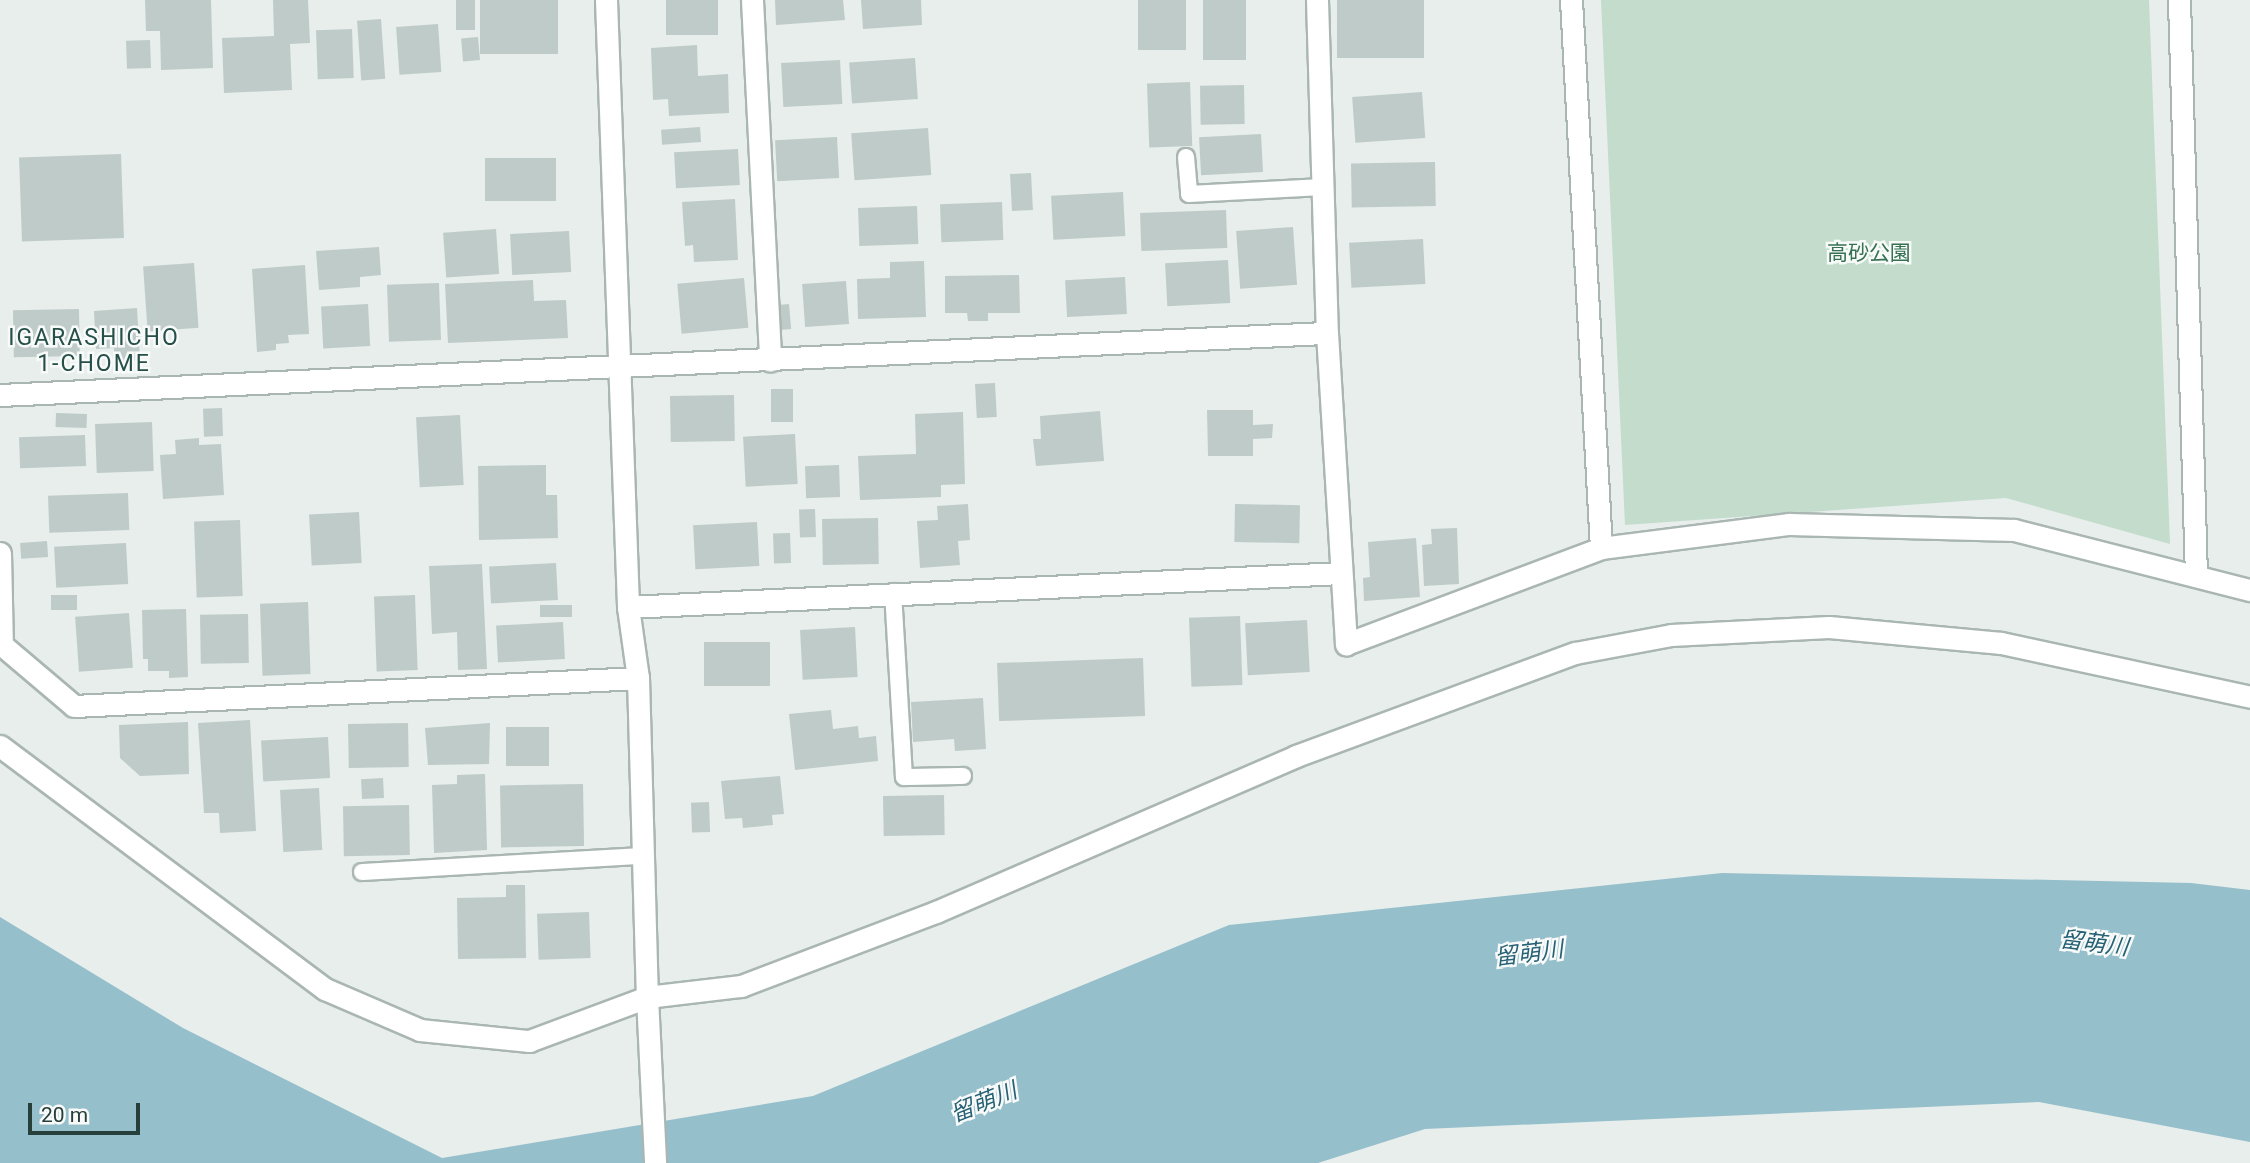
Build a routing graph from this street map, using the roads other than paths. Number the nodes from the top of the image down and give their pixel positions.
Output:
1 (606, 0) edge
2 (752, 0) edge
3 (1317, 0) edge
4 (1571, 0) edge
5 (2179, 0) edge
6 (1186, 157) dead end
7 (1323, 187) junction
8 (1327, 333) junction
9 (770, 361) junction
10 (622, 366) junction
11 (0, 395) edge
12 (1601, 548) junction
13 (0, 553) edge
14 (1340, 573) junction
15 (2196, 576) junction
16 (2250, 590) edge
17 (892, 592) junction
18 (628, 607) junction
19 (638, 678) junction
20 (2250, 697) edge
21 (0, 746) edge
22 (962, 776) dead end
23 (643, 856) junction
24 (362, 872) dead end
25 (647, 997) junction
26 (655, 1163) edge

1 - 10 street
2 - 9 street
3 - 7 street
4 - 12 street
5 - 15 street
6 - 7 lane
7 - 8 street
8 - 9 street
8 - 14 street
9 - 10 street
10 - 11 street
10 - 18 street
12 - 14 street
12 - 15 street
13 - 19 street
14 - 17 street
15 - 16 street
17 - 18 street
17 - 22 lane
18 - 19 street
19 - 23 street
20 - 25 street
21 - 25 street
23 - 24 lane
23 - 25 street
25 - 26 street

